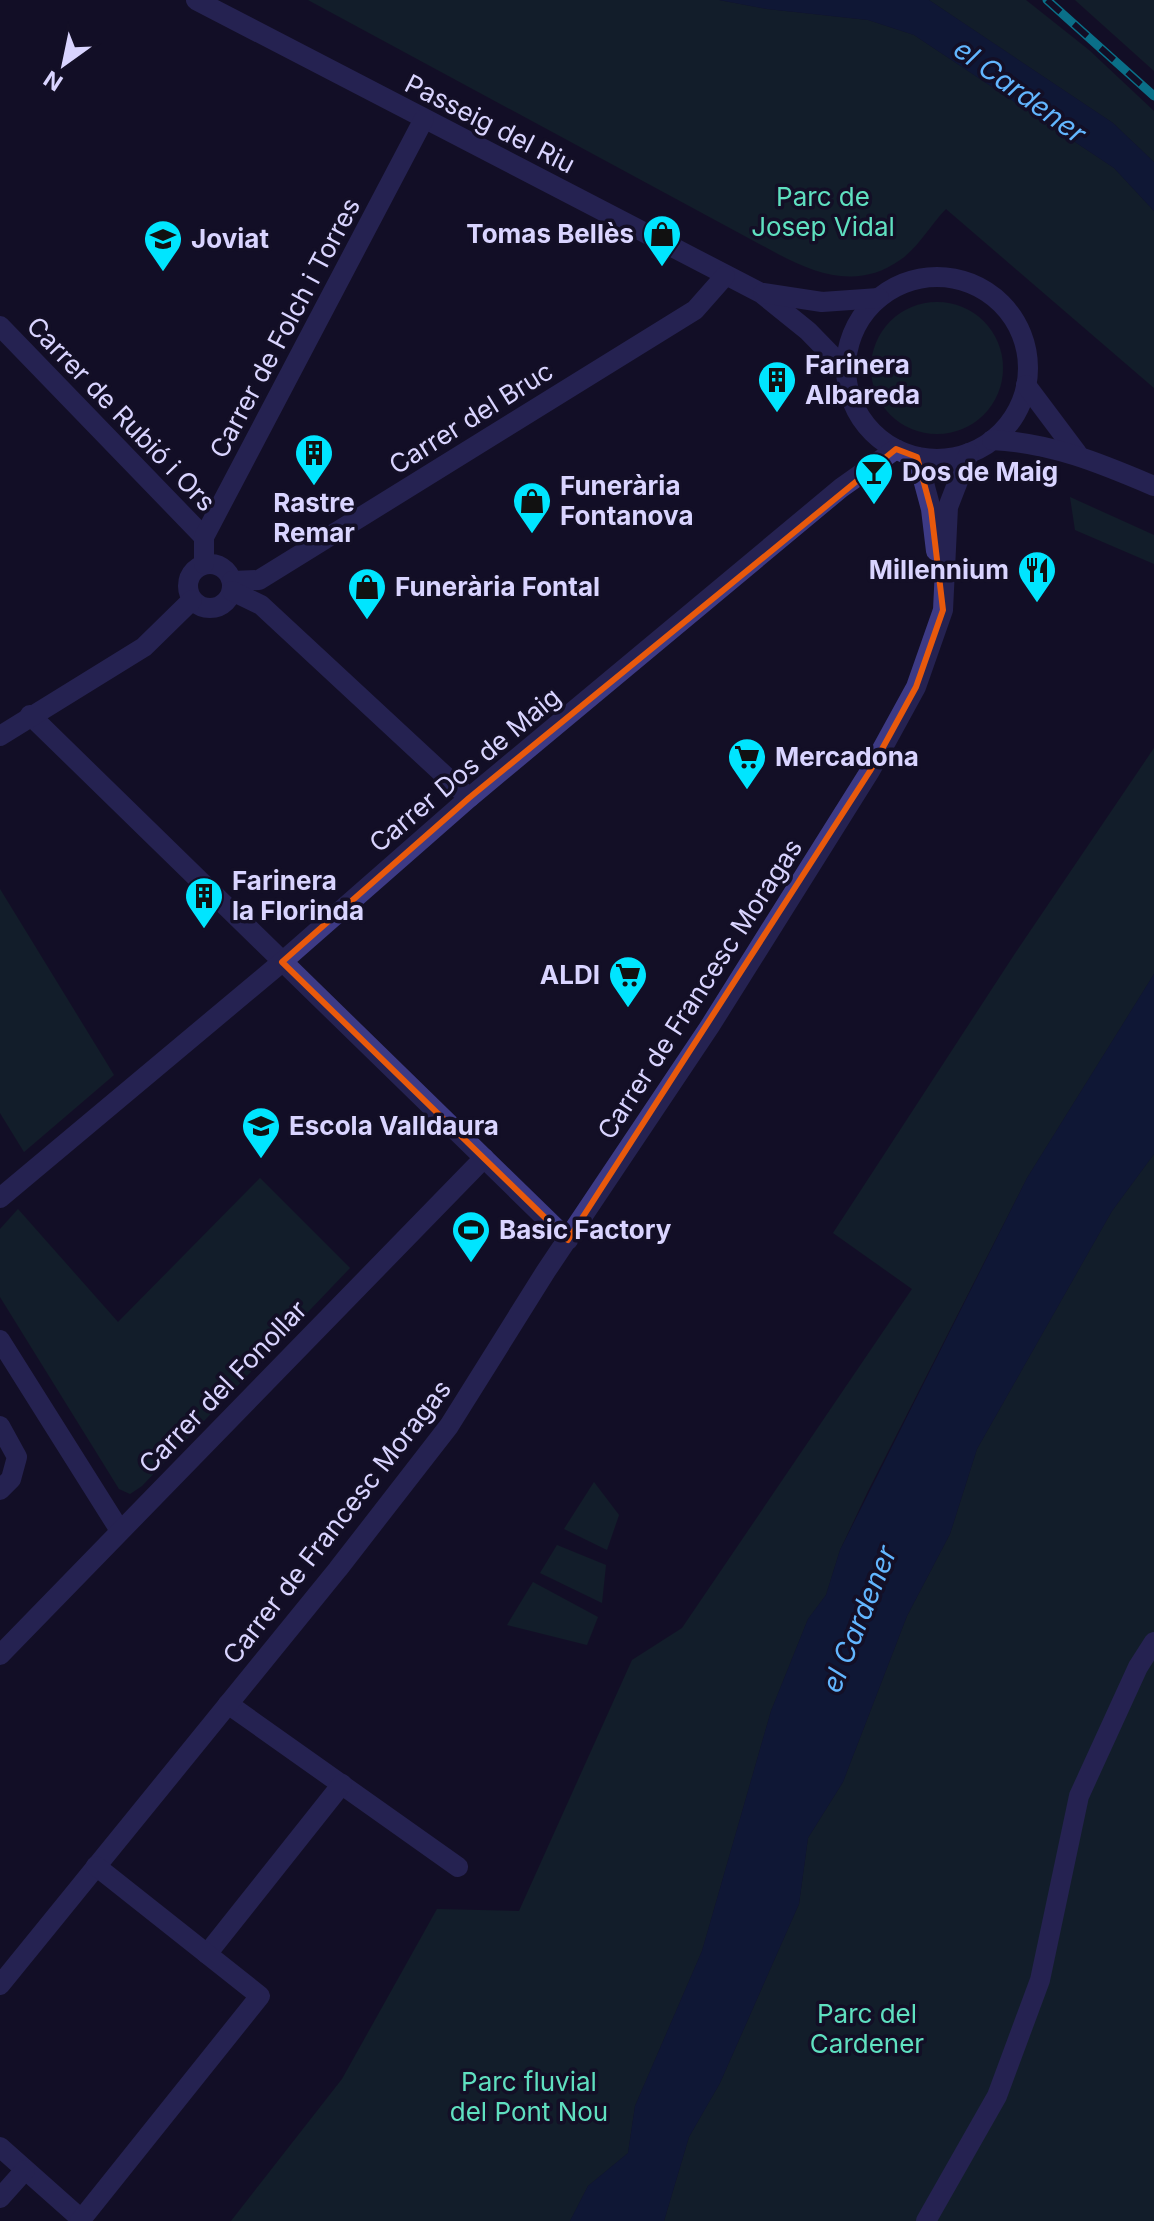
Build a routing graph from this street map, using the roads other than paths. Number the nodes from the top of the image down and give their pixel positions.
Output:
1 (196, 0) edge
2 (424, 119) junction
3 (725, 276) junction
4 (761, 293) junction
5 (879, 298) junction
6 (0, 326) edge
7 (846, 370) junction
8 (1026, 385) junction
9 (992, 440) junction
10 (896, 449) junction
11 (969, 453) junction
12 (1077, 453) junction
13 (917, 457) junction
14 (1154, 486) edge
15 (204, 537) junction
16 (204, 564) junction
17 (232, 586) junction
18 (192, 600) junction
19 (943, 610) junction
20 (30, 715) junction
21 (0, 736) edge
22 (469, 798) junction
23 (282, 962) junction
24 (484, 1158) junction
25 (0, 1198) edge
26 (568, 1240) junction
27 (0, 1340) edge
28 (0, 1426) edge
29 (0, 1490) edge
30 (119, 1529) junction
31 (1154, 1642) edge
32 (0, 1655) edge
33 (228, 1704) junction
34 (342, 1784) junction
35 (96, 1866) junction
36 (458, 1867) dead end
37 (207, 1954) junction
38 (0, 1985) edge
39 (0, 2147) edge
40 (25, 2170) junction
41 (0, 2198) edge
42 (80, 2220) edge
43 (926, 2221) edge

1 - 2 street, Passeig del Riu
2 - 3 street, Passeig del Riu
2 - 15 street, Carrer de Folch i Torres
3 - 4 street, Passeig del Riu
3 - 17 street, Carrer del Bruc
4 - 5 street, Passeig del Riu
4 - 7 street, Passeig del Riu
5 - 7 street
5 - 8 street
6 - 15 street, Carrer de Rubió i Ors
7 - 10 street
8 - 9 street
8 - 12 street
9 - 11 street
9 - 12 street
10 - 13 street
10 - 22 street, Carrer Dos de Maig
11 - 13 street
11 - 19 street, Carrer de Francesc Moragas
12 - 14 street
13 - 19 street, Carrer de Francesc Moragas
15 - 16 street, Carrer de Folch i Torres
16 - 17 street
16 - 18 street
17 - 18 street
17 - 22 street
18 - 20 street
19 - 26 street, Carrer de Francesc Moragas
20 - 21 street
20 - 23 street
22 - 23 street, Carrer Dos de Maig
23 - 24 street
23 - 25 street, Carrer Dos de Maig
24 - 26 street
24 - 30 street, Carrer del Fonollar
26 - 33 street, Carrer de Francesc Moragas
27 - 30 street
28 - 29 street
30 - 32 street, Carrer del Fonollar
31 - 43 street
33 - 34 street
33 - 35 street, Carrer de Francesc Moragas
34 - 36 street
34 - 37 street
35 - 37 street
35 - 38 street, Carrer de Francesc Moragas
37 - 42 street
39 - 40 street
40 - 41 street
40 - 42 street

